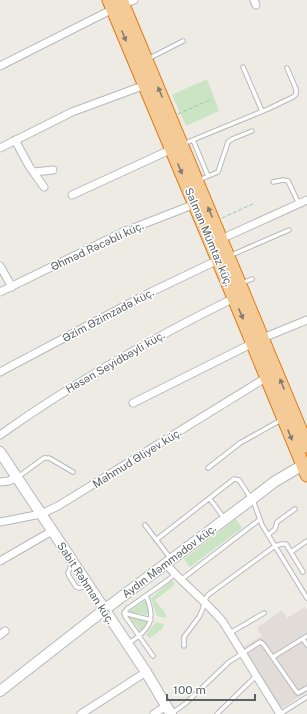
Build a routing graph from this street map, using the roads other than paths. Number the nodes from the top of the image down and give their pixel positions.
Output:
1 (121, 7) edge
2 (183, 41) dead end
3 (146, 60) junction
4 (0, 66) edge
5 (243, 67) dead end
6 (287, 68) dead end
7 (145, 85) junction
8 (262, 111) junction
9 (252, 131) dead end
10 (15, 140) junction
11 (182, 145) junction
12 (0, 148) edge
13 (53, 170) dead end
14 (34, 172) junction
15 (202, 179) junction
16 (273, 182) dead end
17 (44, 187) dead end
18 (72, 195) dead end
19 (307, 200) edge
20 (195, 204) junction
21 (299, 204) junction
22 (289, 230) dead end
23 (221, 240) junction
24 (223, 258) junction
25 (0, 266) edge
26 (252, 279) dead end
27 (240, 284) junction
28 (12, 287) junction
29 (0, 292) edge
30 (234, 298) junction
31 (307, 320) edge
32 (258, 340) junction
33 (0, 372) edge
34 (267, 377) junction
35 (133, 403) dead end
36 (286, 415) junction
37 (0, 435) edge
38 (307, 444) edge
39 (0, 452) edge
40 (208, 468) dead end
41 (306, 468) edge
42 (73, 472) dead end
43 (17, 477) junction
44 (0, 482) edge
45 (210, 499) junction
46 (252, 499) junction
47 (295, 509) dead end
48 (41, 514) junction
49 (225, 519) junction
50 (259, 520) junction
51 (0, 522) edge
52 (145, 525) dead end
53 (52, 531) junction
54 (268, 535) junction
55 (156, 540) junction
56 (307, 541) edge
57 (275, 546) junction
58 (291, 552) junction
59 (0, 561) edge
60 (168, 562) junction
61 (303, 572) dead end
62 (175, 574) junction
63 (182, 579) junction
64 (146, 596) junction
65 (307, 598) edge
66 (204, 601) junction
67 (104, 610) junction
68 (124, 613) junction
69 (264, 613) dead end
70 (151, 620) junction
71 (230, 633) junction
72 (307, 636) edge
73 (138, 637) junction
74 (303, 639) junction
75 (127, 644) junction
76 (307, 645) edge
77 (184, 646) dead end
78 (242, 653) junction
79 (153, 656) dead end
80 (273, 658) junction
81 (146, 672) junction
82 (256, 676) junction
83 (307, 688) edge
84 (0, 691) edge
85 (307, 697) edge
86 (170, 711) edge
87 (81, 714) edge
88 (154, 714) edge
89 (217, 714) edge
90 (280, 714) edge

1 - 3 highway
1 - 4 street
1 -> 7 highway, Salman Mümtaz küç.
2 - 3 lane
11 -> 3 highway
5 - 8 lane
6 - 8 lane
7 - 10 street
7 - 11 highway, Salman Mümtaz küç.
8 - 11 lane
9 - 15 lane
10 - 12 street
10 - 14 street
11 - 15 highway
11 - 18 street
11 -> 20 highway, Salman Mümtaz küç.
13 - 14 street
14 - 17 street
23 -> 15 highway
16 - 21 lane
19 - 21 street
20 - 24 highway, Salman Mümtaz küç.
20 - 28 street, Əhməd Rəcəbli küç.
21 - 23 street
22 - 24 lane
23 - 24 highway
24 - 27 highway
24 - 30 highway, Salman Mümtaz küç.
24 - 33 street, Əzim Əzimzadə küç.
25 - 28 street
26 - 27 lane
27 - 32 highway
28 - 29 street, Əhməd Rəcəbli küç.
30 -> 32 highway, Salman Mümtaz küç.
30 - 37 street, Həsən Seyidbəyli küç.
31 - 32 street
32 - 34 highway, Salman Mümtaz küç.
32 - 35 street
36 -> 32 highway
34 - 36 highway, Salman Mümtaz küç.
34 - 48 street, Mahmud Əliyev küç.
36 - 38 highway
36 - 40 lane
36 -> 41 highway, Salman Mümtaz küç.
39 - 43 street, Sabit Rəhman küç.
41 - 46 street, Aydın Məmmədov küç.
42 - 43 lane
43 - 44 street
43 - 48 street, Sabit Rəhman küç.
45 - 46 lane
45 - 49 lane
45 - 55 lane
46 - 49 street, Aydın Məmmədov küç.
46 - 50 lane
47 - 54 lane
48 - 51 street, Mahmud Əliyev küç.
48 - 53 street, Sabit Rəhman küç.
49 - 60 street, Aydın Məmmədov küç.
50 - 54 lane
50 - 63 lane
52 - 55 lane
53 - 59 street
53 - 67 street, Sabit Rəhman küç.
54 - 57 lane
55 - 60 lane
56 - 58 lane
57 - 58 lane
57 - 65 lane
57 - 66 lane
58 - 61 lane
60 - 62 street
60 - 67 street, Aydın Məmmədov küç.
62 - 63 street
62 - 64 lane
63 - 66 street
64 - 68 lane
64 - 70 lane
66 - 71 street
66 - 77 lane
67 - 75 street, Sabit Rəhman küç.
67 - 84 street, Aydın Məmmədov küç.
68 - 70 lane
68 - 73 lane
69 - 71 lane
70 - 73 lane
71 - 78 street
72 - 74 lane
73 - 75 lane
73 - 79 lane
74 - 76 lane
74 - 80 lane
75 - 81 street, Sabit Rəhman küç.
78 - 80 lane
78 - 82 street
78 - 86 lane
80 - 83 lane
81 - 86 street, Sabit Rəhman küç.
81 - 87 street
82 - 89 lane
82 - 90 street
85 - 90 lane
86 - 88 street

